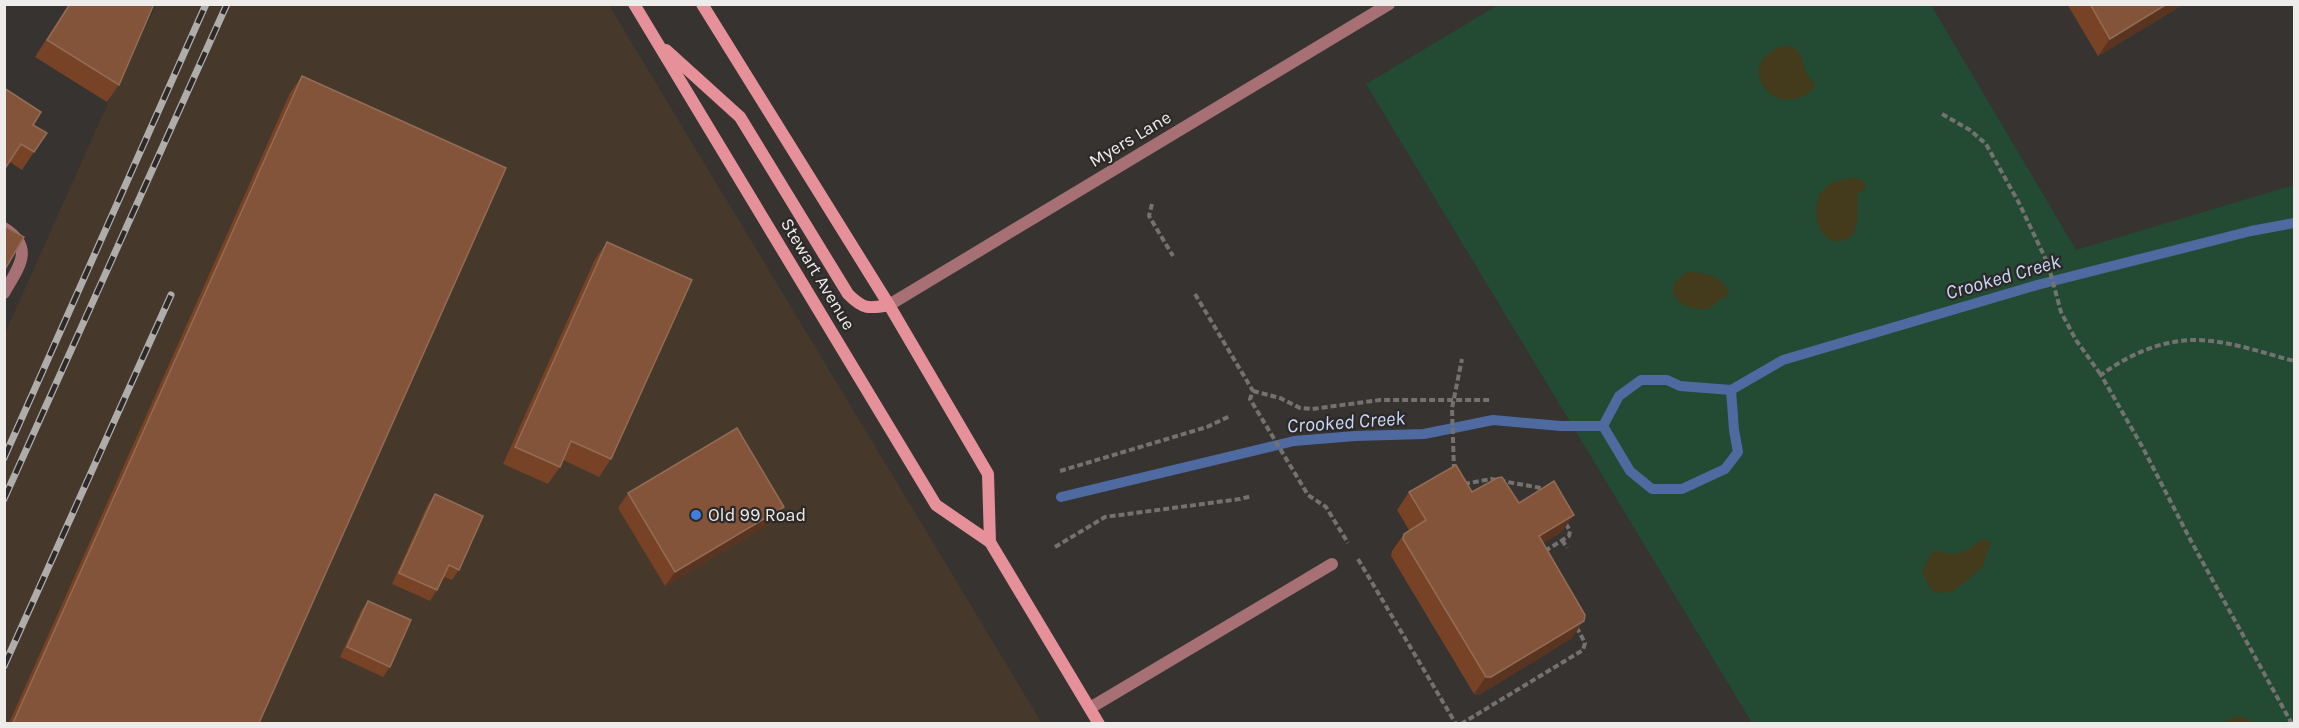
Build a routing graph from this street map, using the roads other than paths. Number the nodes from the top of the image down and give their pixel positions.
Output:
1 (634, 4) edge
2 (702, 4) edge
3 (1389, 4) edge
4 (656, 41) junction
5 (4, 228) edge
6 (4, 293) edge
7 (889, 305) junction
8 (990, 542) junction
9 (1332, 564) dead end
10 (1090, 708) junction
11 (1099, 723) edge

1 - 4 main road, Stewart Avenue
2 - 7 main road, Stewart Avenue
3 - 7 street, Myers Lane
4 - 7 main road
4 - 8 main road, Stewart Avenue
5 - 6 street
7 - 8 main road, Stewart Avenue
8 - 10 main road, Stewart Avenue
9 - 10 street
10 - 11 main road, Stewart Avenue

